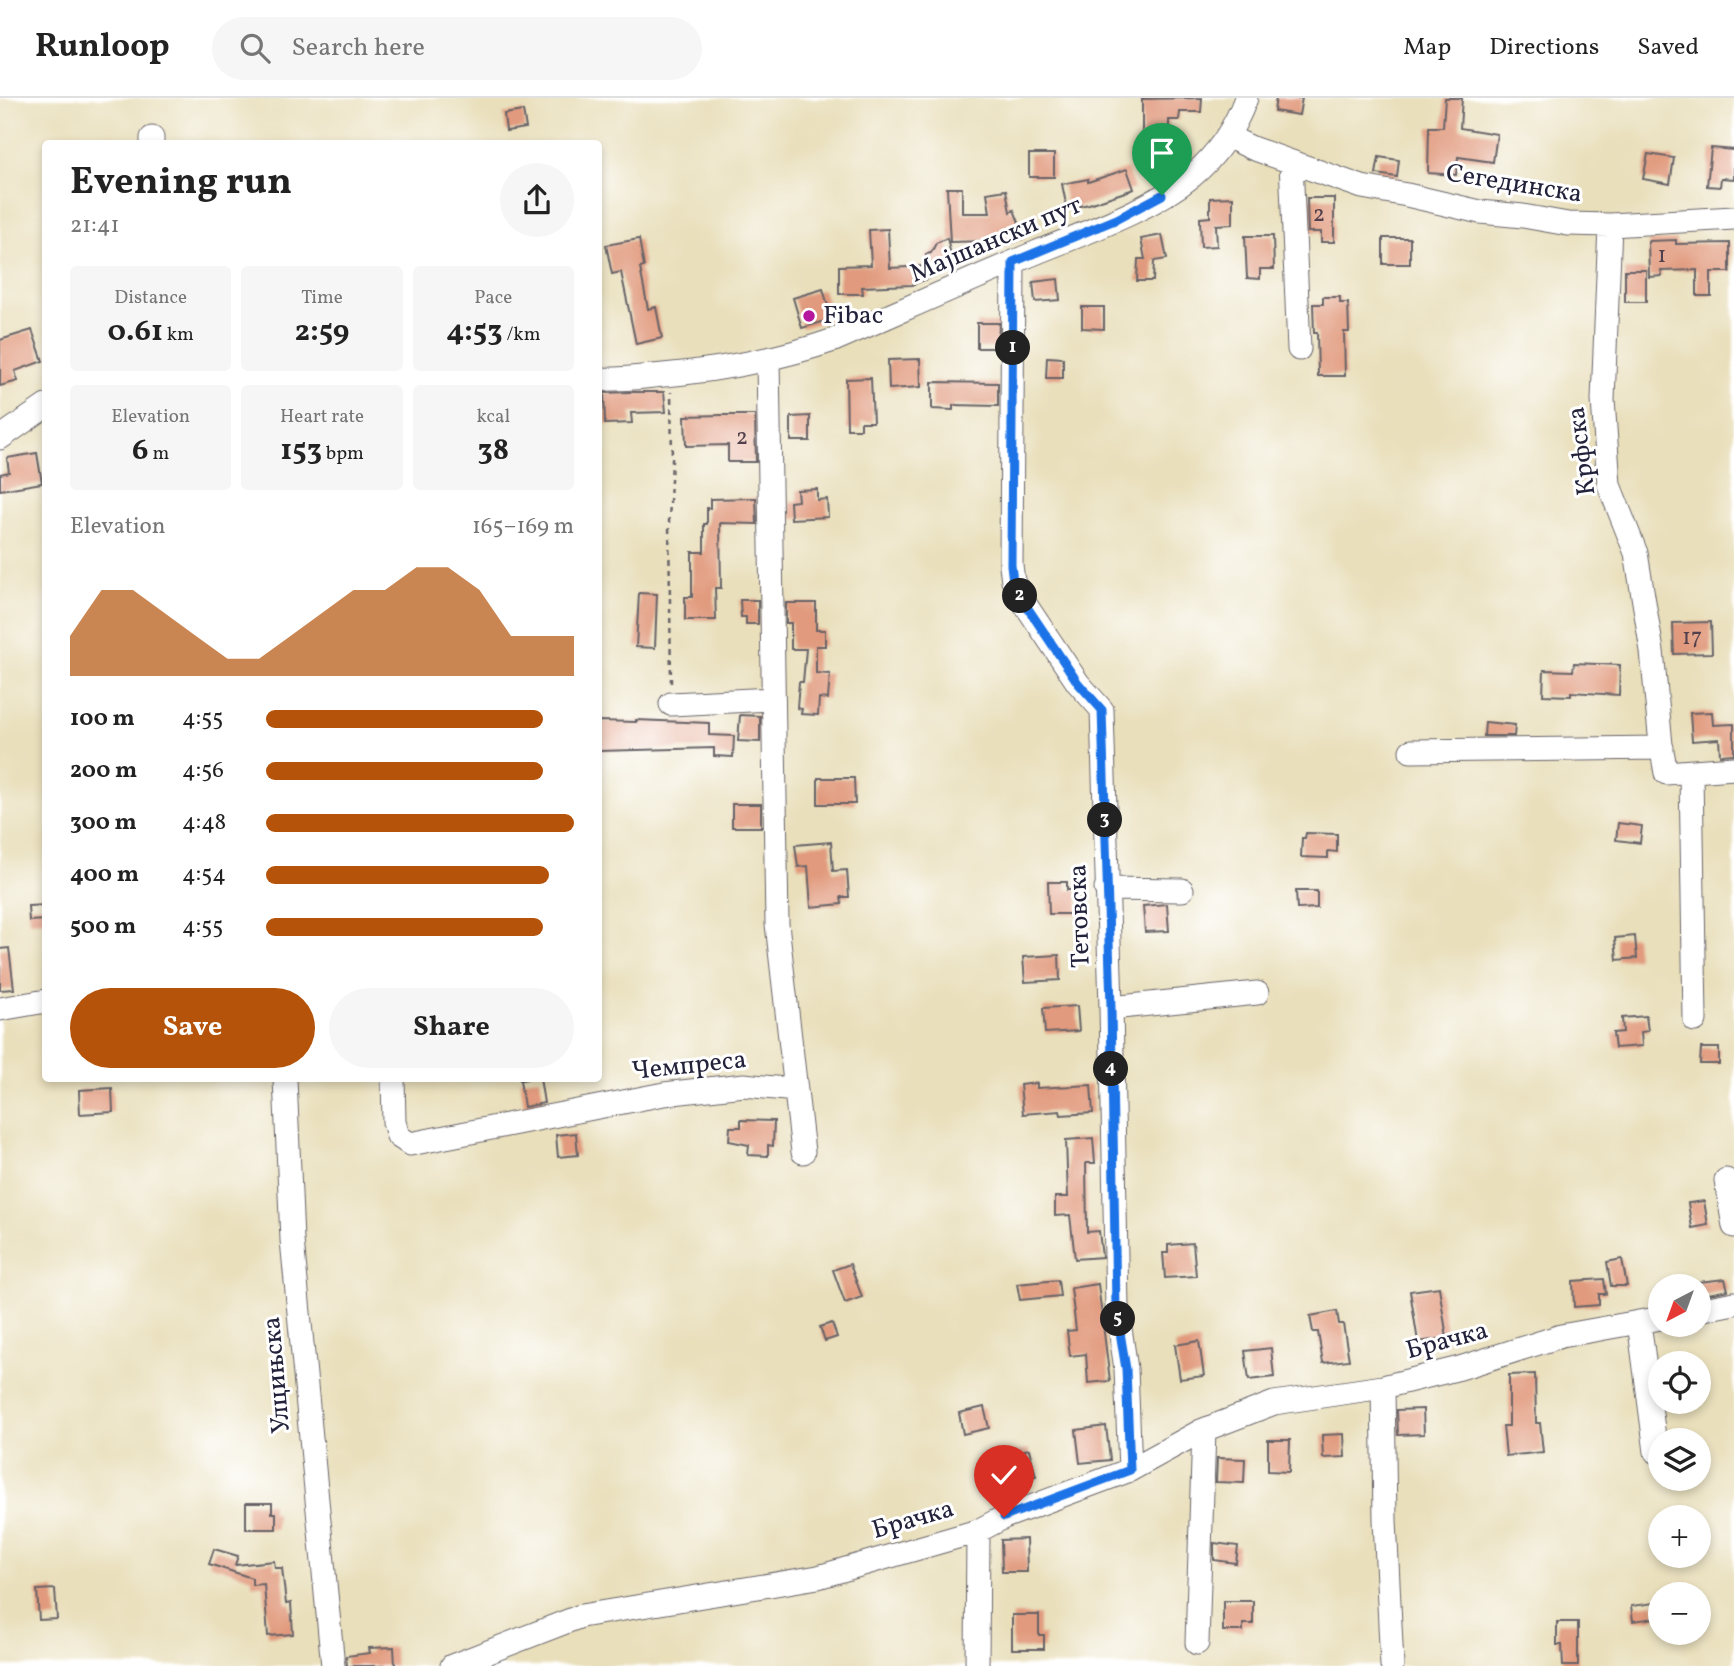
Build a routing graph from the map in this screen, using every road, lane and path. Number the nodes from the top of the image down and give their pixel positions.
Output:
1 (1246, 98) edge
2 (1227, 136) junction
3 (1291, 162) junction
4 (1734, 218) edge
5 (1610, 225) junction
6 (1013, 262) junction
7 (1298, 349) dead end
8 (768, 359) junction
9 (671, 375) junction
10 (602, 379) edge
11 (42, 409) edge
12 (0, 438) edge
13 (773, 699) junction
14 (671, 704) joint
15 (1661, 748) junction
16 (1411, 751) dead end
17 (1734, 768) edge
18 (1691, 773) junction
19 (1107, 889) junction
20 (1182, 890) dead end
21 (1257, 993) dead end
22 (42, 1002) edge
23 (1111, 1008) junction
24 (0, 1009) edge
25 (1695, 1020) dead end
26 (285, 1082) edge
27 (393, 1082) edge
28 (796, 1090) junction
29 (803, 1152) dead end
30 (1726, 1180) dead end
31 (1734, 1226) edge
32 (1734, 1303) edge
33 (1712, 1307) edge
34 (1648, 1320) edge
35 (1651, 1337) edge
36 (1383, 1387) junction
37 (1655, 1428) edge
38 (1204, 1430) junction
39 (1130, 1470) junction
40 (978, 1531) junction
41 (1197, 1643) dead end
42 (507, 1656) edge
43 (333, 1666) edge
44 (452, 1666) edge
45 (977, 1666) edge
46 (1392, 1666) edge

1 - 2 street, Мајшански пут
2 - 3 street, Сегединска
2 - 6 street, Мајшански пут
3 - 5 street, Сегединска
3 - 7 street
4 - 5 street, Сегединска
5 - 15 street, Крфска
6 - 8 street, Мајшански пут
6 - 19 street, Тетовска
8 - 9 street, Мајшански пут
8 - 13 street
9 - 10 street, Мајшански пут
9 - 14 path
11 - 12 street
13 - 14 street
13 - 28 street
15 - 16 street
15 - 18 street, Крфска
17 - 18 street, Крфска
18 - 25 street
19 - 20 street
19 - 23 street, Тетовска
21 - 23 street
22 - 24 street
23 - 39 street, Тетовска
26 - 43 street, Улцињска
27 - 28 street, Чемпреса
28 - 29 street
30 - 31 street
32 - 33 street
34 - 36 street, Брачка
35 - 37 street
36 - 38 street, Брачка
36 - 46 street
38 - 39 street, Брачка
38 - 41 street
39 - 40 street, Брачка
40 - 42 street, Брачка
40 - 45 street
42 - 44 street, Брачка

